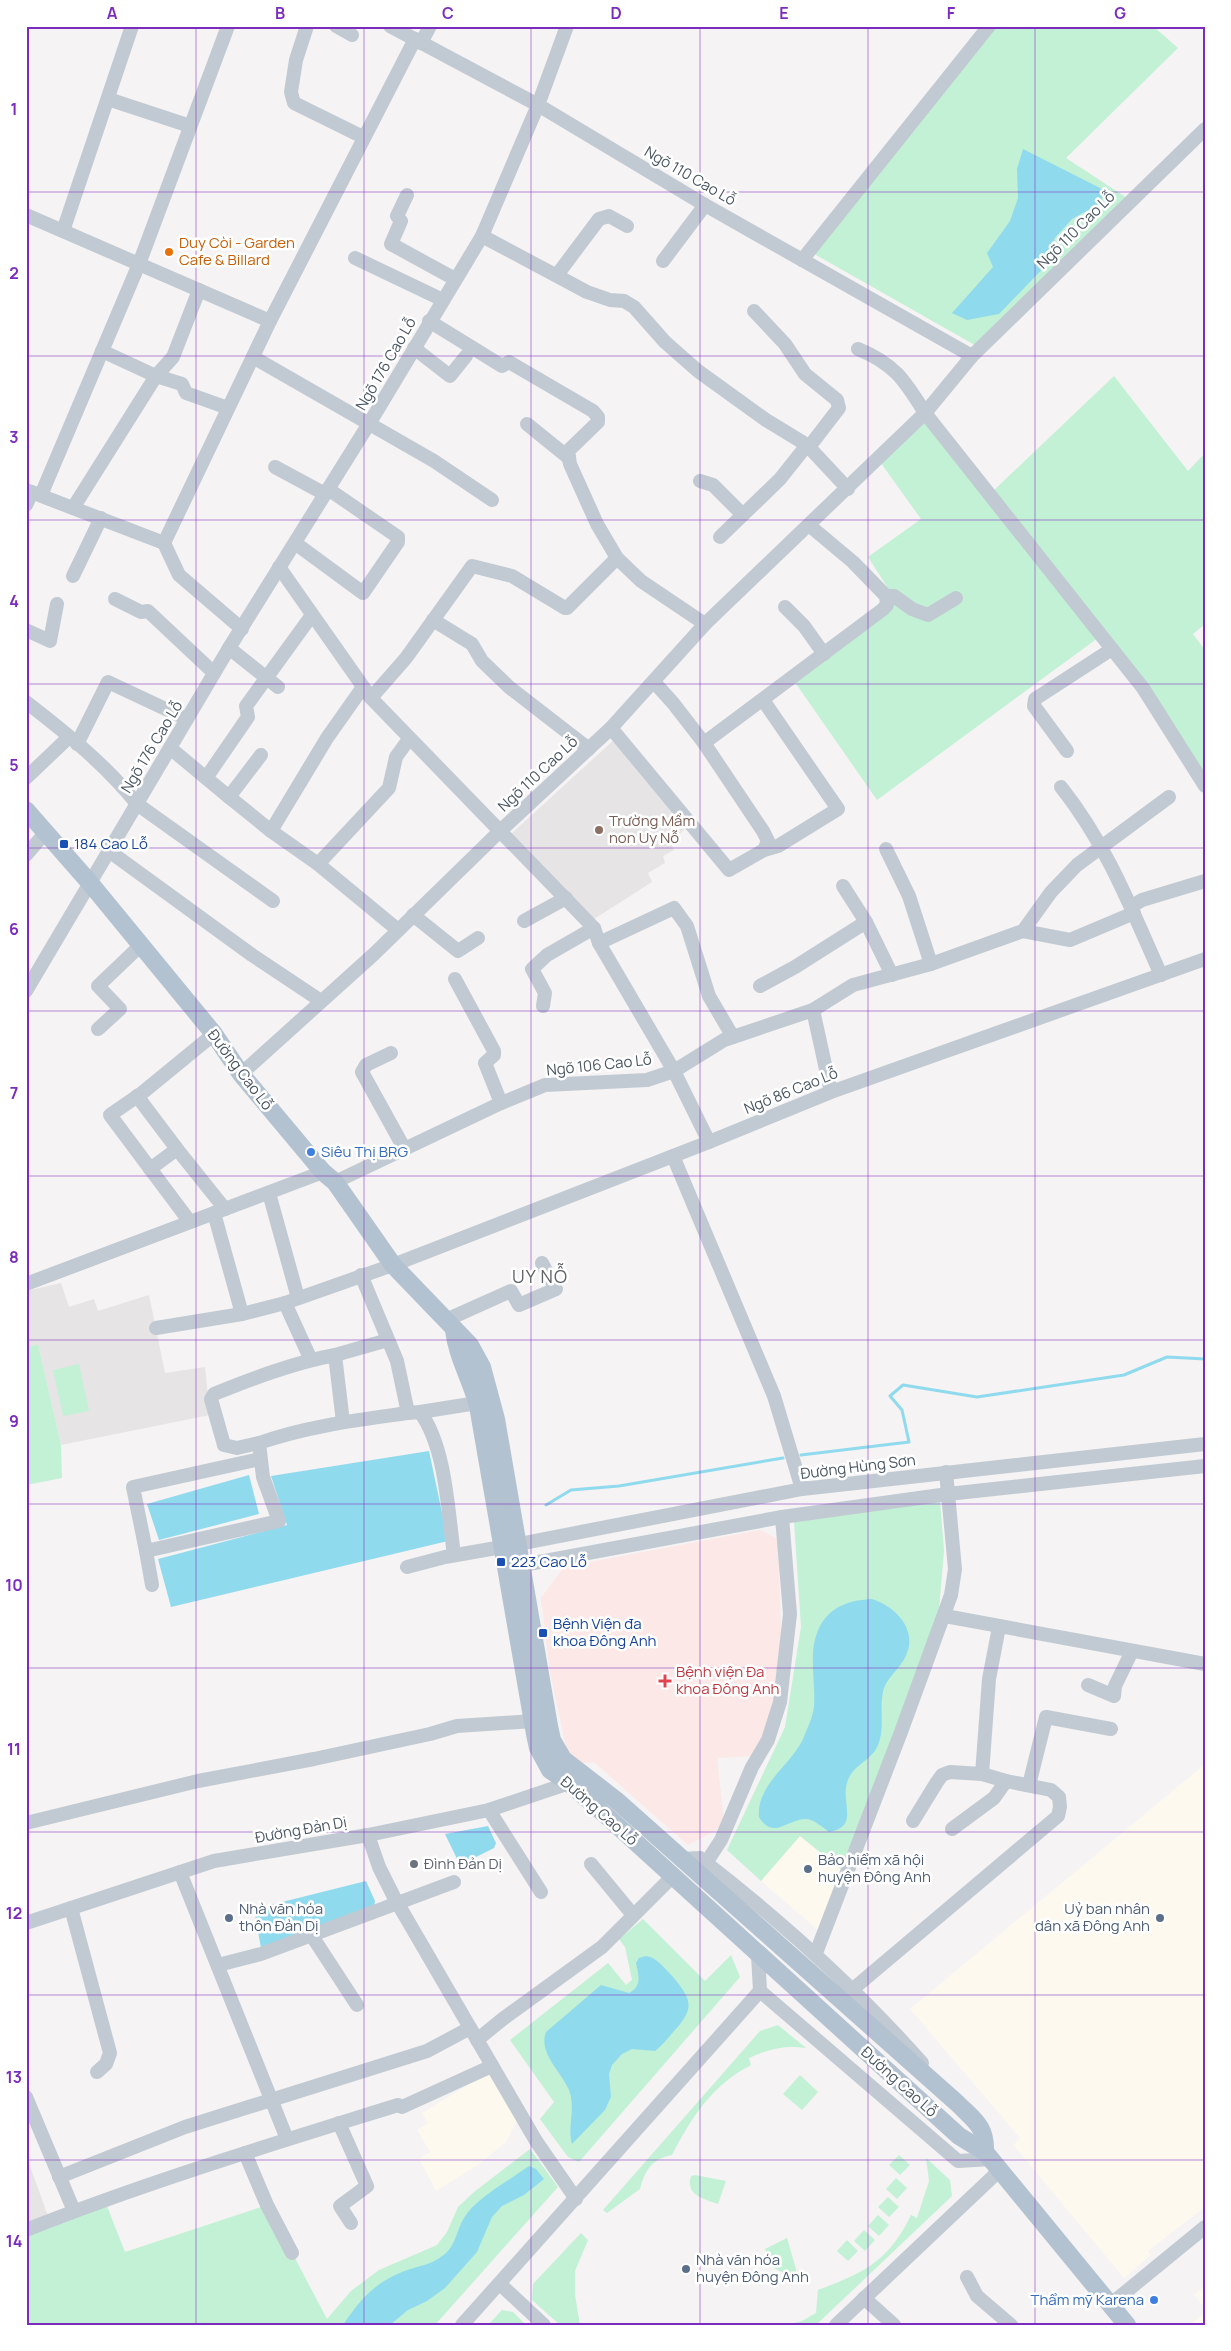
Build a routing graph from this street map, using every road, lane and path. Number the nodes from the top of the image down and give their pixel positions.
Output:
1 (132, 26) edge
2 (228, 26) edge
3 (307, 26) edge
4 (336, 26) edge
5 (390, 26) edge
6 (430, 26) edge
7 (567, 26) edge
8 (989, 26) edge
9 (352, 36) dead end
10 (418, 41) junction
11 (108, 98) junction
12 (538, 105) junction
13 (190, 126) junction
14 (1205, 129) edge
15 (363, 137) junction
16 (408, 195) dead end
17 (705, 205) junction
18 (26, 215) edge
19 (627, 226) dead end
20 (64, 231) junction
21 (482, 236) junction
22 (355, 258) dead end
23 (802, 260) junction
24 (663, 261) dead end
25 (138, 264) junction
26 (557, 276) junction
27 (456, 279) junction
28 (199, 290) junction
29 (443, 300) junction
30 (754, 311) dead end
31 (270, 321) junction
32 (429, 321) junction
33 (414, 348) junction
34 (858, 349) dead end
35 (102, 351) junction
36 (466, 356) dead end
37 (972, 356) junction
38 (252, 357) junction
39 (156, 376) junction
40 (228, 408) junction
41 (925, 413) junction
42 (369, 424) junction
43 (527, 424) dead end
44 (808, 446) junction
45 (569, 458) junction
46 (275, 467) dead end
47 (700, 481) dead end
48 (848, 489) junction
49 (33, 492) edge
50 (326, 492) junction
51 (492, 500) dead end
52 (26, 505) edge
53 (73, 508) junction
54 (742, 514) junction
55 (101, 518) junction
56 (810, 526) junction
57 (720, 537) dead end
58 (294, 542) junction
59 (164, 543) junction
60 (617, 558) junction
61 (279, 567) junction
62 (73, 576) dead end
63 (886, 596) junction
64 (115, 598) dead end
65 (956, 598) dead end
66 (57, 604) dead end
67 (785, 607) dead end
68 (312, 615) junction
69 (432, 620) junction
70 (705, 624) junction
71 (242, 629) junction
72 (26, 630) edge
73 (230, 648) junction
74 (1112, 649) junction
75 (824, 654) junction
76 (214, 673) junction
77 (267, 677) junction
78 (654, 682) junction
79 (278, 687) dead end
80 (367, 693) junction
81 (763, 700) junction
82 (26, 702) edge
83 (188, 719) junction
84 (612, 728) junction
85 (409, 739) junction
86 (73, 740) junction
87 (704, 744) junction
88 (170, 748) junction
89 (589, 749) junction
90 (1067, 751) dead end
91 (261, 755) dead end
92 (26, 778) edge
93 (206, 778) junction
94 (1205, 786) edge
95 (1061, 787) dead end
96 (229, 797) junction
97 (1169, 797) dead end
98 (137, 804) junction
99 (26, 810) edge
100 (271, 831) junction
101 (46, 832) junction
102 (498, 832) junction
103 (1103, 846) junction
104 (886, 849) dead end
105 (764, 850) junction
106 (109, 851) junction
107 (26, 855) edge
108 (318, 864) junction
109 (1205, 881) edge
110 (90, 883) junction
111 (842, 886) dead end
112 (566, 898) junction
113 (273, 901) dead end
114 (1133, 910) junction
115 (413, 915) junction
116 (524, 922) dead end
117 (866, 922) junction
118 (594, 928) junction
119 (398, 930) junction
120 (1023, 931) junction
121 (478, 938) dead end
122 (599, 943) junction
123 (141, 945) junction
124 (1205, 959) edge
125 (931, 964) junction
126 (892, 975) junction
127 (1161, 975) junction
128 (455, 979) dead end
129 (760, 986) dead end
130 (26, 991) edge
131 (321, 1001) junction
132 (543, 1006) dead end
133 (813, 1010) junction
134 (98, 1029) dead end
135 (214, 1034) junction
136 (733, 1037) junction
137 (391, 1053) dead end
138 (674, 1071) junction
139 (241, 1074) junction
140 (831, 1092) junction
141 (136, 1096) junction
142 (501, 1103) junction
143 (709, 1142) junction
144 (404, 1148) junction
145 (177, 1149) junction
146 (673, 1156) junction
147 (150, 1169) junction
148 (329, 1177) junction
149 (269, 1194) junction
150 (220, 1211) junction
151 (190, 1222) junction
152 (542, 1263) dead end
153 (393, 1265) junction
154 (361, 1275) junction
155 (26, 1284) edge
156 (292, 1300) junction
157 (242, 1314) junction
158 (450, 1325) junction
159 (156, 1328) dead end
160 (388, 1340) junction
161 (335, 1355) junction
162 (312, 1360) junction
163 (477, 1403) junction
164 (414, 1413) junction
165 (343, 1422) junction
166 (260, 1443) junction
167 (1205, 1444) edge
168 (260, 1459) junction
169 (1205, 1466) edge
170 (946, 1472) junction
171 (802, 1489) junction
172 (948, 1494) junction
173 (782, 1516) junction
174 (511, 1546) junction
175 (146, 1551) junction
176 (454, 1555) junction
177 (523, 1565) junction
178 (407, 1567) dead end
179 (152, 1585) dead end
180 (945, 1616) junction
181 (999, 1627) junction
182 (1132, 1651) junction
183 (1205, 1664) edge
184 (1088, 1685) dead end
185 (533, 1720) junction
186 (1111, 1729) dead end
187 (982, 1774) junction
188 (575, 1778) junction
189 (1006, 1781) junction
190 (1030, 1785) junction
191 (489, 1810) junction
192 (912, 1822) dead end
193 (26, 1823) edge
194 (952, 1829) dead end
195 (368, 1836) junction
196 (680, 1859) junction
197 (706, 1863) junction
198 (591, 1864) dead end
199 (180, 1872) junction
200 (673, 1876) junction
201 (454, 1882) dead end
202 (541, 1892) dead end
203 (396, 1900) junction
204 (71, 1908) junction
205 (633, 1915) junction
206 (766, 1922) junction
207 (26, 1923) edge
208 (312, 1936) junction
209 (816, 1953) junction
210 (758, 1955) junction
211 (218, 1965) junction
212 (853, 1989) junction
213 (760, 1991) junction
214 (357, 2005) dead end
215 (470, 2028) junction
216 (477, 2040) junction
217 (492, 2066) junction
218 (97, 2072) dead end
219 (26, 2097) edge
220 (272, 2100) junction
221 (957, 2103) junction
222 (339, 2123) junction
223 (287, 2140) junction
224 (245, 2154) junction
225 (993, 2160) junction
226 (59, 2177) junction
227 (576, 2199) junction
228 (74, 2212) junction
229 (351, 2223) dead end
230 (1205, 2227) edge
231 (26, 2230) edge
232 (292, 2253) dead end
233 (967, 2277) dead end
234 (500, 2284) junction
235 (864, 2298) junction
236 (1111, 2304) junction
237 (462, 2325) edge
238 (544, 2325) edge
239 (836, 2325) edge
240 (894, 2325) edge
241 (1011, 2325) edge
242 (1127, 2325) edge

1 - 11 street
2 - 13 street
3 - 15 street
4 - 9 street
5 - 10 street, Ngõ 110 Cao Lỗ
6 - 10 street
7 - 12 street, Ngõ 176 Cao Lỗ
8 - 23 street
10 - 12 street, Ngõ 110 Cao Lỗ
10 - 15 street
11 - 13 street
11 - 20 street
12 - 17 street, Ngõ 110 Cao Lỗ
12 - 21 street, Ngõ 176 Cao Lỗ
13 - 25 street
14 - 37 street, Ngõ 110 Cao Lỗ
15 - 31 street
16 - 27 street
17 - 23 street, Ngõ 110 Cao Lỗ
17 - 24 street
18 - 20 street
19 - 26 street
20 - 25 street
21 - 26 street
21 - 27 street, Ngõ 176 Cao Lỗ
22 - 29 street
23 - 37 street, Ngõ 110 Cao Lỗ
25 - 28 street
25 - 35 street
26 - 44 street
27 - 29 street, Ngõ 176 Cao Lỗ
28 - 31 street
28 - 39 street
29 - 32 street, Ngõ 176 Cao Lỗ
30 - 44 street
31 - 38 street
32 - 33 street, Ngõ 176 Cao Lỗ
32 - 45 street
33 - 36 street
33 - 42 street, Ngõ 176 Cao Lỗ
34 - 41 street
35 - 39 street
35 - 49 street
37 - 41 street, Ngõ 110 Cao Lỗ
38 - 40 street
38 - 42 street
39 - 40 street
39 - 53 street
40 - 59 street
41 - 48 street, Ngõ 110 Cao Lỗ
41 - 74 street
42 - 50 street, Ngõ 176 Cao Lỗ
42 - 51 street
43 - 45 street
44 - 48 street
44 - 54 street
45 - 60 street
46 - 50 street
47 - 54 street
48 - 56 street, Ngõ 110 Cao Lỗ
49 - 52 street
49 - 53 street
50 - 58 street, Ngõ 176 Cao Lỗ
50 - 58 street
53 - 55 street
54 - 57 street
55 - 59 street
55 - 62 street
56 - 63 street
56 - 70 street, Ngõ 110 Cao Lỗ
58 - 61 street, Ngõ 176 Cao Lỗ
59 - 71 street
60 - 69 street
60 - 70 street
61 - 68 street
61 - 71 street, Ngõ 176 Cao Lỗ
63 - 65 street
63 - 75 street
64 - 76 street
66 - 72 street
67 - 75 street
68 - 77 street
68 - 80 street
69 - 80 street
69 - 89 street
70 - 78 street, Ngõ 110 Cao Lỗ
71 - 73 street, Ngõ 176 Cao Lỗ
73 - 76 street, Ngõ 176 Cao Lỗ
73 - 77 street
74 - 90 street
74 - 94 street
75 - 81 street
76 - 83 street, Ngõ 176 Cao Lỗ
77 - 79 street
77 - 93 street
78 - 84 street, Ngõ 110 Cao Lỗ
78 - 87 street
80 - 85 street
80 - 100 street
81 - 87 street
81 - 105 street
82 - 86 street
83 - 86 street
83 - 88 street, Ngõ 176 Cao Lỗ
84 - 89 street, Ngõ 110 Cao Lỗ
84 - 105 street
85 - 102 street
85 - 108 street
86 - 92 street
86 - 98 street
87 - 105 street
88 - 93 street
88 - 98 street, Ngõ 176 Cao Lỗ
89 - 102 street, Ngõ 110 Cao Lỗ
91 - 96 street
93 - 96 street
95 - 103 street
96 - 100 street
97 - 103 street
98 - 106 street, Ngõ 176 Cao Lỗ
98 - 113 street
99 - 101 main road, Đường Cao Lỗ
100 - 108 street
101 - 107 street
101 - 110 main road, Đường Cao Lỗ
102 - 112 street
102 - 115 street, Ngõ 110 Cao Lỗ
103 - 114 street
103 - 120 street
104 - 125 street
106 - 110 street, Ngõ 176 Cao Lỗ
106 - 131 street
108 - 119 street
109 - 114 street
110 - 123 main road, Đường Cao Lỗ
110 - 130 street, Ngõ 176 Cao Lỗ
111 - 117 street
112 - 116 street
112 - 118 street
114 - 120 street
114 - 127 street
115 - 119 street, Ngõ 110 Cao Lỗ
115 - 121 street
117 - 126 street
117 - 129 street
118 - 122 street
118 - 132 street
119 - 131 street, Ngõ 110 Cao Lỗ
120 - 125 street
122 - 136 street
122 - 138 street
123 - 134 street
123 - 135 main road, Đường Cao Lỗ
124 - 127 street, Ngõ 86 Cao Lỗ
125 - 126 street, Ngõ 106 Cao Lỗ
126 - 133 street, Ngõ 106 Cao Lỗ
127 - 140 street, Ngõ 86 Cao Lỗ
128 - 142 street
131 - 139 street, Ngõ 110 Cao Lỗ
133 - 136 street, Ngõ 106 Cao Lỗ
133 - 140 street
135 - 139 main road, Đường Cao Lỗ
135 - 141 street
136 - 138 street, Ngõ 106 Cao Lỗ
137 - 144 street
138 - 142 street, Ngõ 106 Cao Lỗ
138 - 143 street
139 - 148 main road, Đường Cao Lỗ
140 - 143 street, Ngõ 86 Cao Lỗ
141 - 145 street
141 - 147 street
142 - 144 street, Ngõ 106 Cao Lỗ
143 - 146 street, Ngõ 86 Cao Lỗ
144 - 148 street, Ngõ 106 Cao Lỗ
145 - 147 street
145 - 150 street
146 - 153 street, Ngõ 86 Cao Lỗ
146 - 171 street
147 - 151 street
148 - 149 street, Ngõ 106 Cao Lỗ
148 - 153 main road, Đường Cao Lỗ
149 - 150 street, Ngõ 106 Cao Lỗ
149 - 156 street
150 - 151 street, Ngõ 106 Cao Lỗ
150 - 157 street
151 - 155 street, Ngõ 106 Cao Lỗ
152 - 158 street
153 - 154 street, Ngõ 86 Cao Lỗ
153 - 158 main road, Đường Cao Lỗ
154 - 156 street, Ngõ 86 Cao Lỗ
154 - 160 street
156 - 157 street, Ngõ 86 Cao Lỗ
156 - 162 street
157 - 159 street, Ngõ 86 Cao Lỗ
158 - 163 main road, Đường Cao Lỗ
158 - 174 main road, Đường Cao Lỗ
160 - 161 street
160 - 164 street
161 - 162 street
161 - 165 street
162 - 166 street
163 - 164 street
163 - 174 main road, Đường Cao Lỗ
164 - 165 street
164 - 176 street
165 - 166 street
166 - 168 street
167 - 170 street, Đường Hùng Sơn
168 - 175 street
168 - 175 street
169 - 172 street
170 - 171 street, Đường Hùng Sơn
170 - 172 street
171 - 174 street, Đường Hùng Sơn
172 - 173 street
172 - 180 street
173 - 177 street
173 - 197 street
174 - 176 street, Đường Hùng Sơn
174 - 177 main road, Đường Cao Lỗ
174 - 185 main road, Đường Cao Lỗ
175 - 179 street
176 - 178 street, Đường Hùng Sơn
177 - 188 main road, Đường Cao Lỗ
180 - 181 street
180 - 209 street
181 - 182 street
181 - 187 street
182 - 183 street
182 - 184 street
185 - 188 main road, Đường Cao Lỗ
185 - 193 street
186 - 190 street
187 - 189 street
187 - 192 street
188 - 191 street, Đường Đản Dị
188 - 196 main road, Đường Cao Lỗ
188 - 200 main road, Đường Cao Lỗ
189 - 190 street
189 - 194 street
190 - 212 street
191 - 195 street, Đường Đản Dị
191 - 202 street
195 - 199 street, Đường Đản Dị
195 - 203 street
196 - 197 street
196 - 206 main road, Đường Cao Lỗ
197 - 206 street
198 - 205 street
199 - 204 street, Đường Đản Dị
199 - 211 street
200 - 205 street
200 - 210 main road, Đường Cao Lỗ
201 - 203 street
203 - 208 street
203 - 215 street
204 - 207 street, Đường Đản Dị
204 - 218 street
205 - 216 street
206 - 209 street
206 - 221 main road, Đường Cao Lỗ
208 - 211 street
208 - 214 street
209 - 212 street
210 - 213 street
210 - 225 main road, Đường Cao Lỗ
211 - 220 street
212 - 221 street
213 - 225 street
213 - 227 street
215 - 216 street
215 - 220 street
216 - 217 street
217 - 222 street
217 - 227 street
219 - 226 street
220 - 223 street
220 - 226 street
221 - 225 main road, Đường Cao Lỗ
222 - 223 street
222 - 229 street
223 - 224 street
224 - 228 street
224 - 232 street
225 - 235 street
225 - 236 main road, Đường Cao Lỗ
226 - 228 street
227 - 234 street
228 - 231 street
230 - 236 street
233 - 241 street
234 - 237 street
234 - 238 street
235 - 239 street
235 - 240 street
236 - 242 main road, Đường Cao Lỗ

